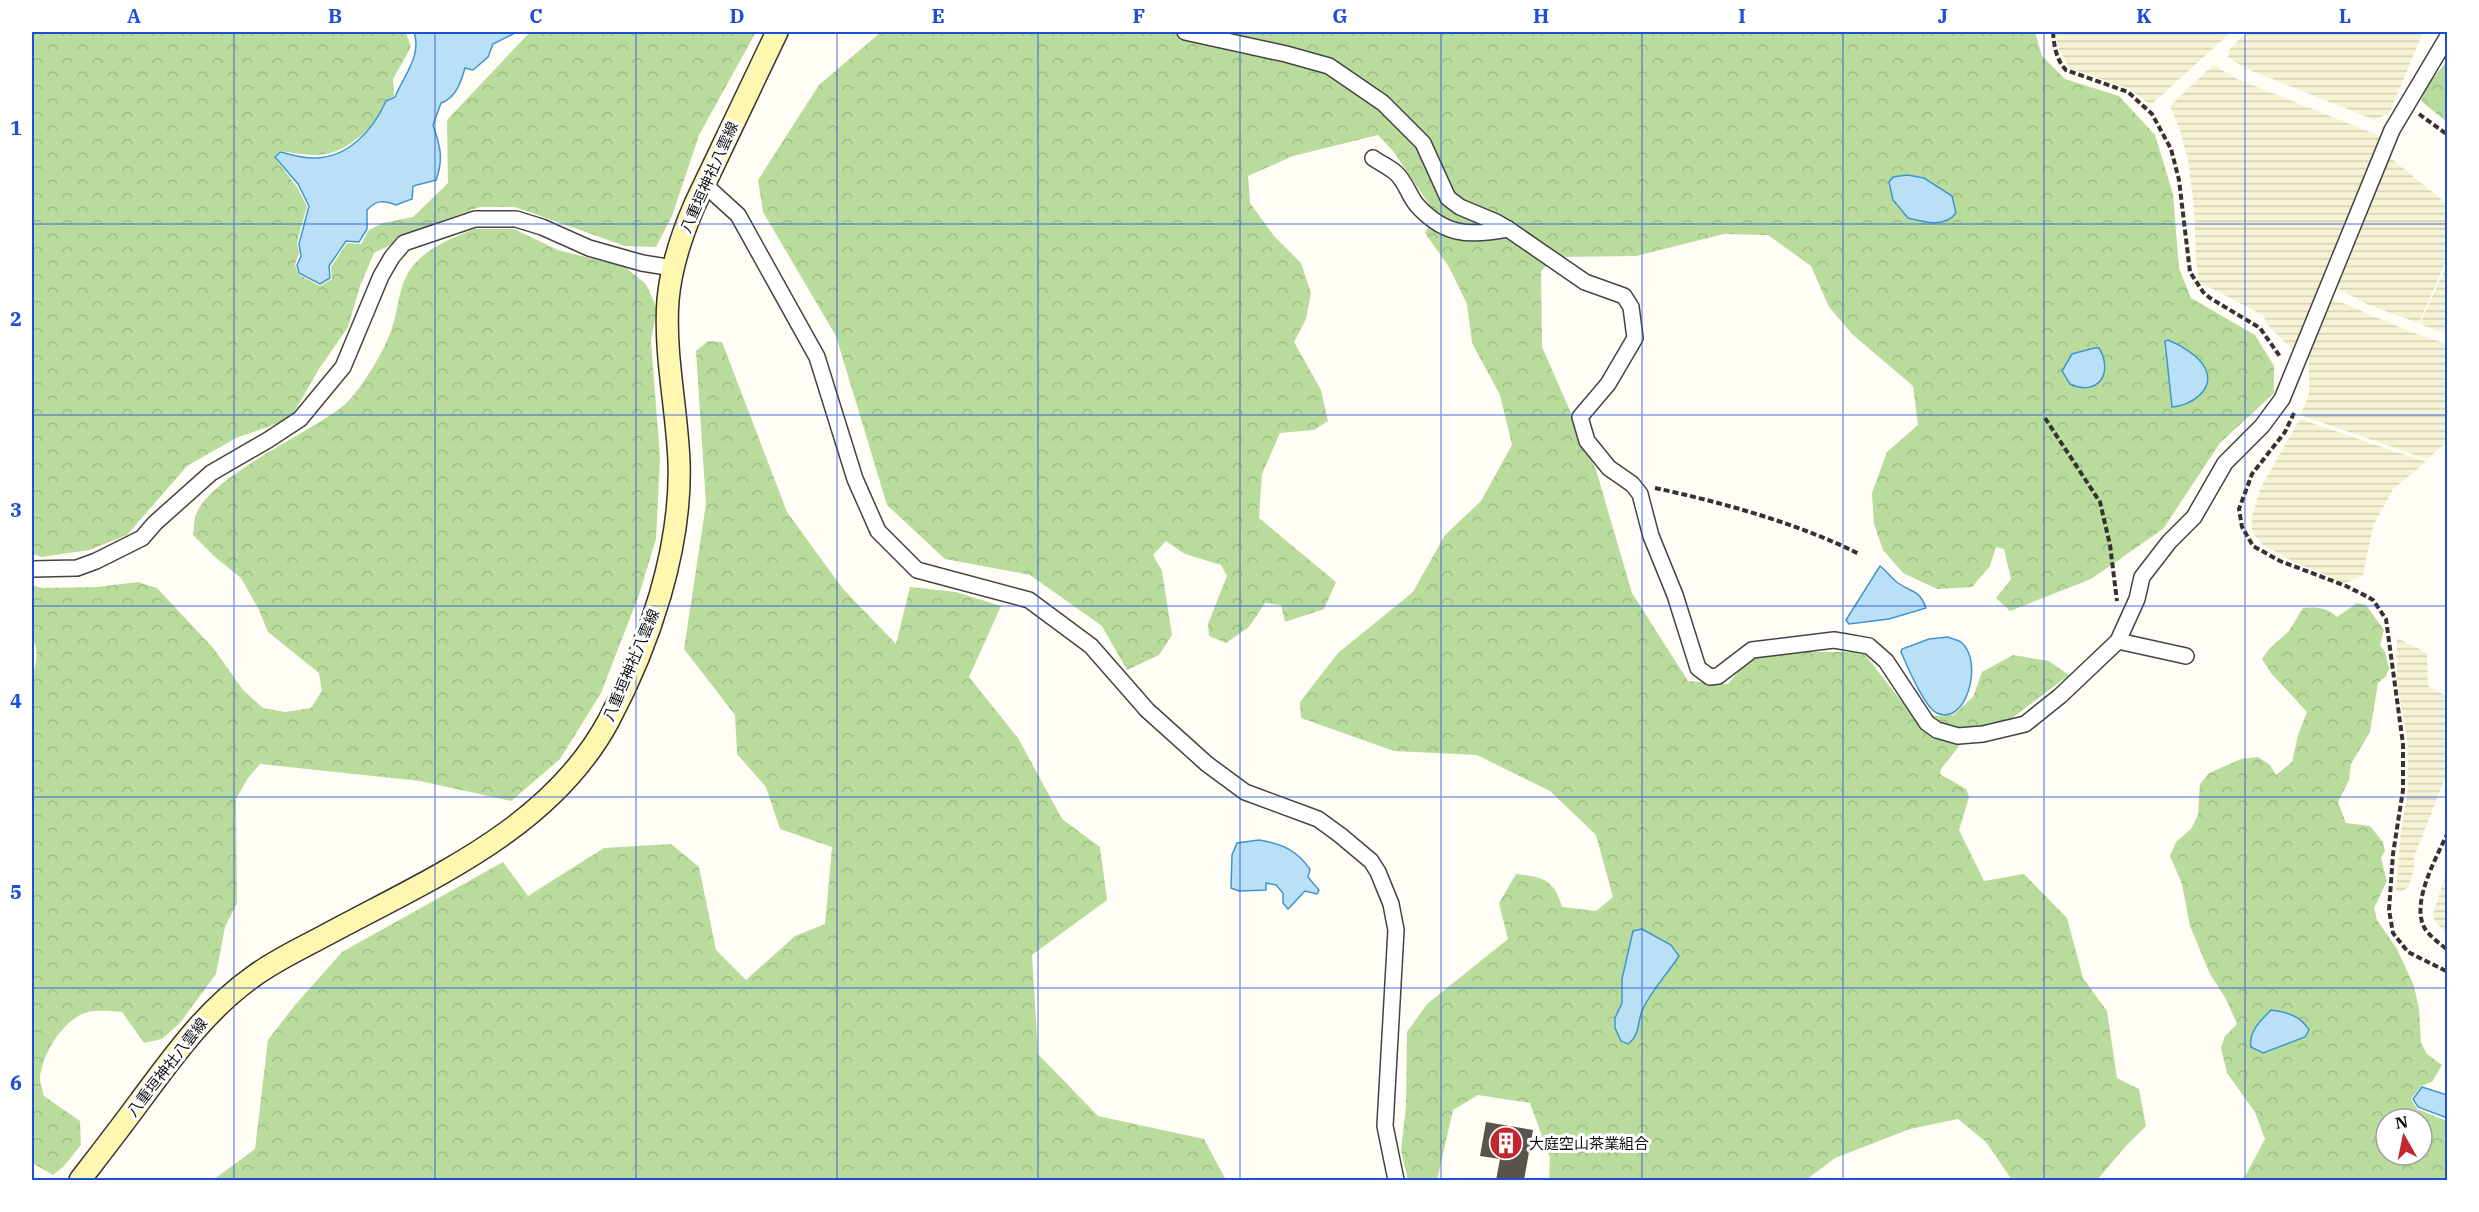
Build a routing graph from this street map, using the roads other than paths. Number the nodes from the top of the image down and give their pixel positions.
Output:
1 (777, 32) edge
2 (1185, 32) edge
3 (2448, 36) edge
4 (1373, 158) dead end
5 (705, 185) junction
6 (1508, 229) junction
7 (673, 268) junction
8 (32, 568) edge
9 (2118, 641) junction
10 (2186, 656) dead end
11 (80, 1180) edge
12 (1396, 1180) edge

1 - 5 main road, 八重垣神社八雲線
2 - 6 street
3 - 9 street
4 - 6 street
5 - 7 main road, 八重垣神社八雲線
5 - 12 street
6 - 9 street
7 - 8 street
7 - 11 main road, 八重垣神社八雲線
9 - 10 street

